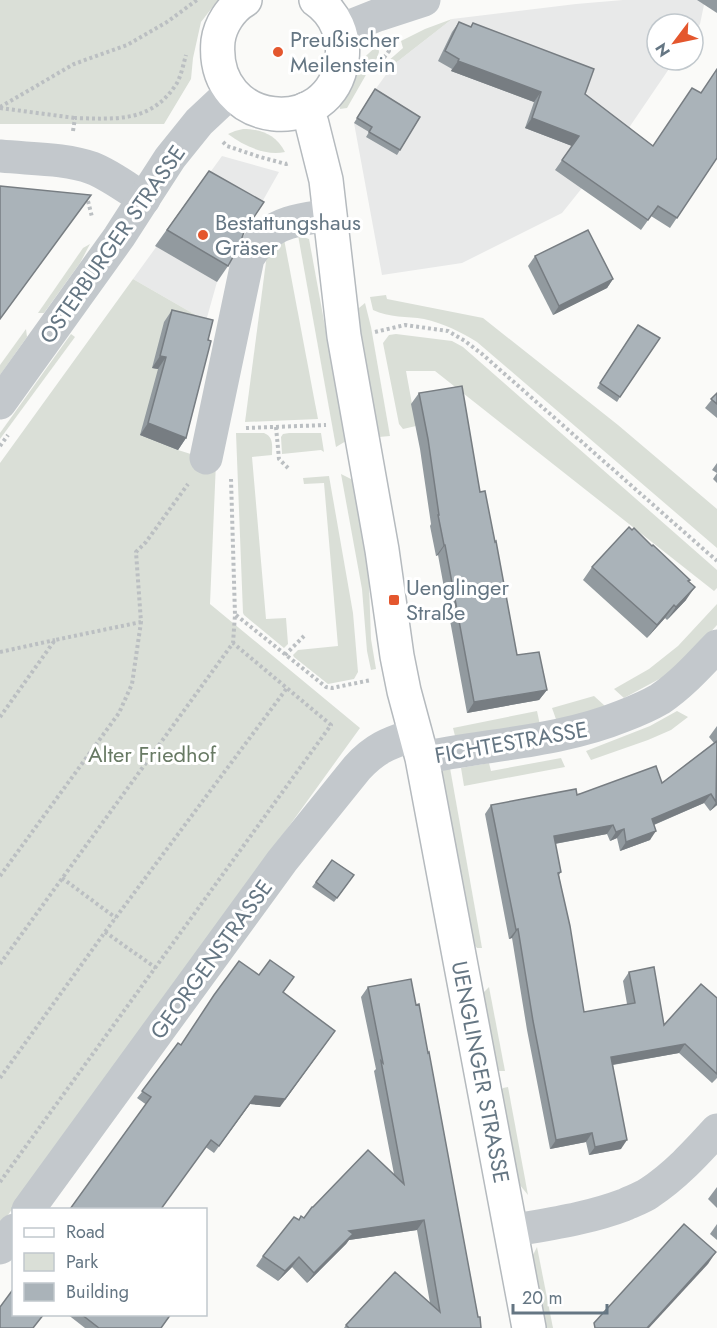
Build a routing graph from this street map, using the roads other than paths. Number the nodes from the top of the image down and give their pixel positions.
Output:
1 (245, 0) edge
2 (316, 0) edge
3 (424, 0) edge
4 (340, 30) junction
5 (231, 92) junction
6 (306, 109) junction
7 (0, 156) edge
8 (144, 199) junction
9 (330, 215) junction
10 (0, 403) edge
11 (218, 463) road end
12 (717, 646) edge
13 (419, 746) junction
14 (717, 1130) edge
15 (29, 1208) edge
16 (511, 1231) junction
17 (12, 1233) edge
18 (0, 1248) edge
19 (529, 1328) edge

1 - 5 main road
2 - 4 main road
3 - 4 street
4 - 6 main road
5 - 6 main road
5 - 8 street, OSTERBURGER STRASSE
6 - 9 main road, UENGLINGER STRASSE
7 - 8 street
8 - 10 street, OSTERBURGER STRASSE
9 - 11 street
9 - 13 main road, UENGLINGER STRASSE
12 - 13 street, FICHTESTRASSE
13 - 15 street, GEORGENSTRASSE
13 - 16 main road, UENGLINGER STRASSE
14 - 16 street
16 - 19 main road, UENGLINGER STRASSE
17 - 18 street

